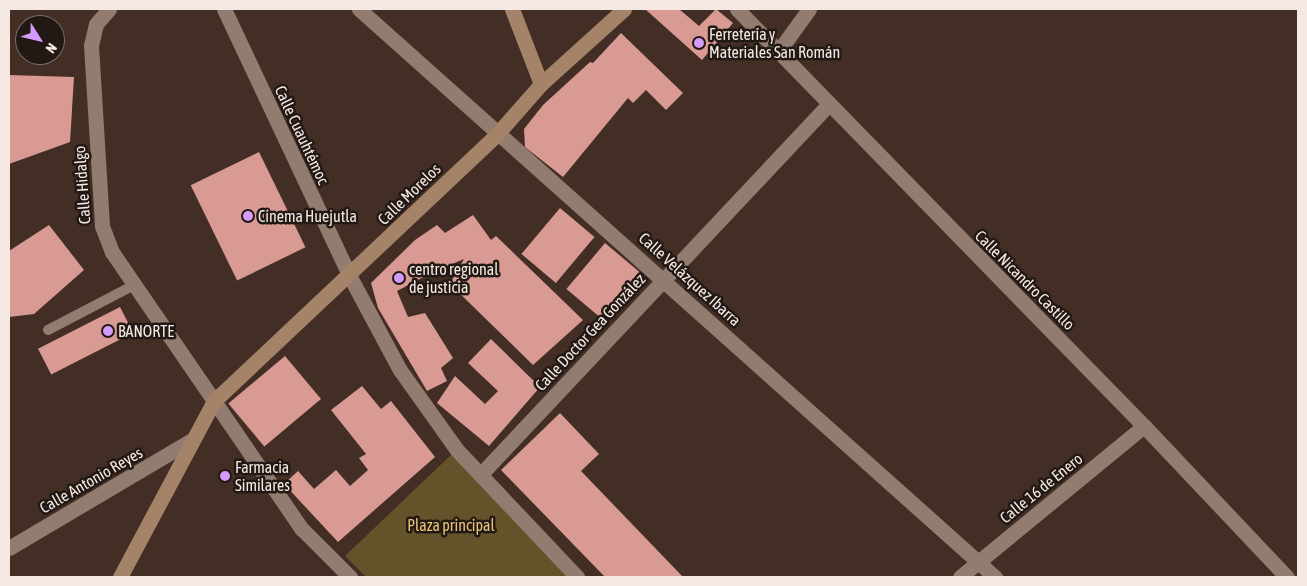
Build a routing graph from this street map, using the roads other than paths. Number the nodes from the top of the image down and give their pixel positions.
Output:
1 (109, 9) edge
2 (224, 9) edge
3 (359, 9) edge
4 (512, 9) edge
5 (624, 9) edge
6 (737, 9) edge
7 (809, 9) edge
8 (778, 52) junction
9 (541, 84) junction
10 (828, 106) junction
11 (498, 133) junction
12 (349, 275) junction
13 (664, 279) junction
14 (134, 285) junction
15 (48, 330) dead end
16 (214, 401) junction
17 (1144, 426) junction
18 (190, 441) junction
19 (481, 474) junction
20 (9, 548) edge
21 (978, 563) junction
22 (120, 577) edge
23 (350, 577) edge
24 (577, 577) edge
25 (960, 577) edge
26 (995, 577) edge
27 (1286, 577) edge

1 - 14 street, Calle Hidalgo
2 - 12 street, Calle Cuauhtémoc
3 - 11 street, Calle Velázquez Ibarra
4 - 9 main road
5 - 9 main road, Calle Morelos
6 - 8 street, Calle Nicandro Castillo
7 - 8 street
8 - 10 street, Calle Nicandro Castillo
9 - 11 main road, Calle Morelos
10 - 13 street, Calle Doctor Gea González
10 - 17 street, Calle Nicandro Castillo
11 - 12 main road, Calle Morelos
11 - 13 street, Calle Velázquez Ibarra
12 - 16 main road, Calle Morelos
12 - 19 street, Calle Cuauhtémoc
13 - 19 street, Calle Doctor Gea González
13 - 21 street, Calle Velázquez Ibarra
14 - 15 lane
14 - 16 street, Calle Hidalgo
16 - 18 main road, Calle Morelos
16 - 23 street, Calle Hidalgo
17 - 21 street, Calle 16 de Enero
17 - 27 street, Calle Nicandro Castillo
18 - 20 street, Calle Antonio Reyes
18 - 22 main road, Calle Morelos
19 - 24 street, Calle Cuauhtémoc
21 - 25 street, Calle 16 de Enero
21 - 26 street, Calle Velázquez Ibarra

